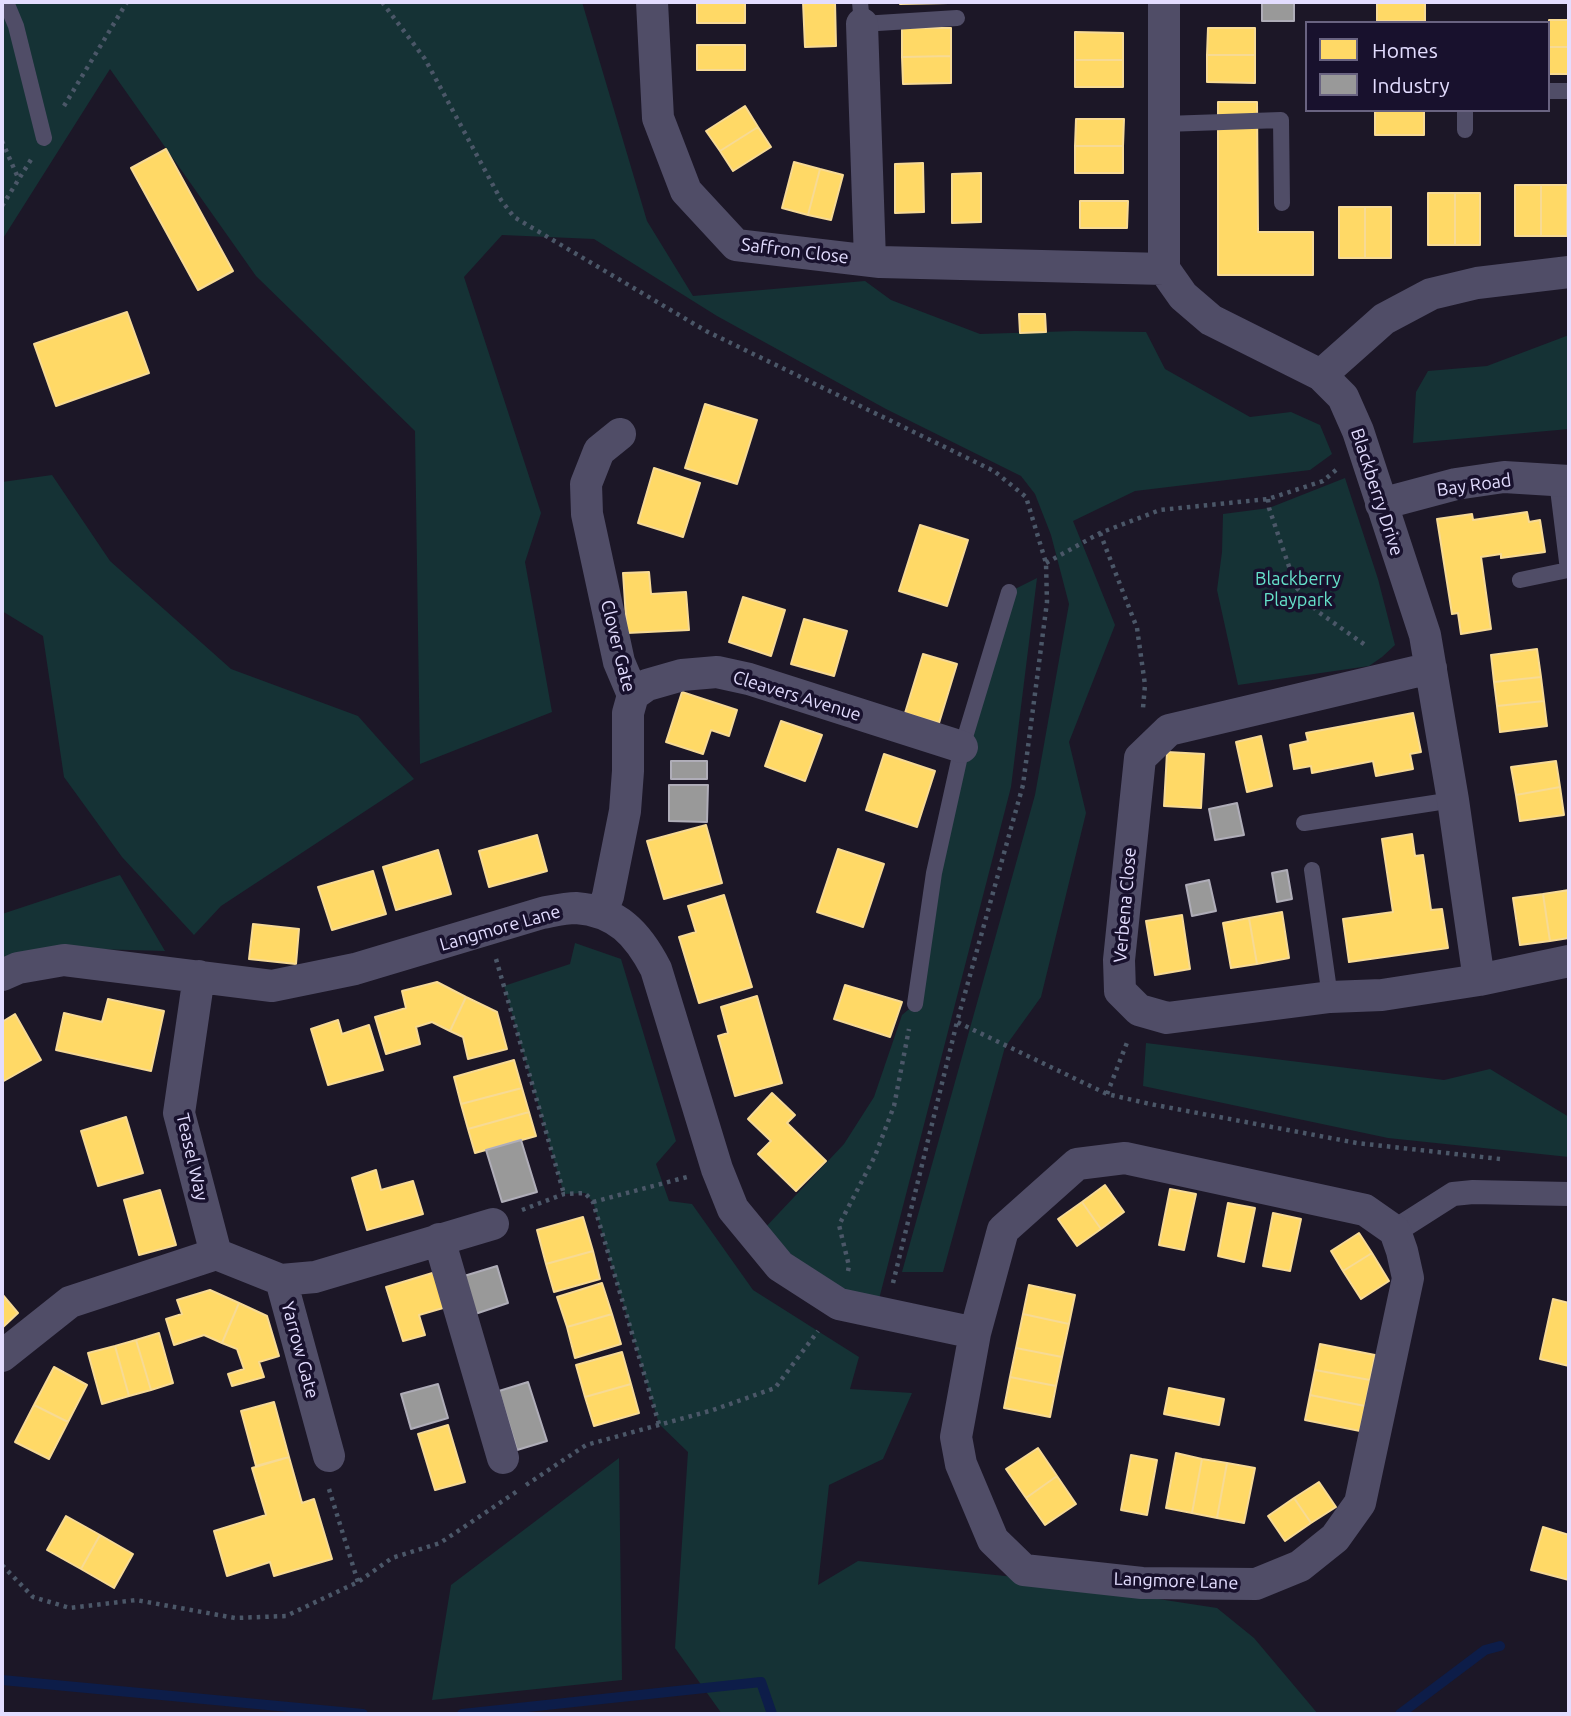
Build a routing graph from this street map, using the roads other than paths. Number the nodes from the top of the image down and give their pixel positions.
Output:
1 (6, 2) edge
2 (652, 2) edge
3 (1164, 2) edge
4 (861, 13) edge
5 (957, 18) dead end
6 (1569, 90) edge
7 (1550, 91) edge
8 (1465, 112) edge
9 (1165, 124) junction
10 (1465, 130) dead end
11 (44, 138) road end
12 (1282, 204) dead end
13 (870, 260) junction
14 (1164, 269) junction
15 (1569, 272) edge
16 (1321, 375) junction
17 (620, 435) dead end
18 (1563, 481) edge
19 (1381, 504) junction
20 (1520, 580) dead end
21 (1009, 592) dead end
22 (1431, 668) junction
23 (633, 695) junction
24 (962, 747) junction
25 (1453, 800) junction
26 (1304, 823) dead end
27 (1312, 870) dead end
28 (602, 912) junction
29 (1569, 961) edge
30 (2, 975) edge
31 (199, 976) junction
32 (1479, 980) junction
33 (1330, 997) junction
34 (915, 1004) road end
35 (1569, 1194) edge
36 (493, 1224) road end
37 (1395, 1231) junction
38 (439, 1240) junction
39 (216, 1254) junction
40 (281, 1280) junction
41 (975, 1333) junction
42 (2, 1356) edge
43 (329, 1456) road end
44 (503, 1458) dead end

1 - 11 lane
2 - 13 street, Saffron Close
3 - 9 street
4 - 5 lane
4 - 13 street, Saffron Close
6 - 7 lane
8 - 10 lane
9 - 12 lane
9 - 14 street
13 - 14 street, Saffron Close
14 - 16 street, Blackberry Drive
15 - 16 street
16 - 19 street, Blackberry Drive
17 - 23 street, Clover Gate
18 - 19 street, Bay Road
18 - 20 lane
19 - 22 street, Blackberry Drive
21 - 24 lane
22 - 25 street, Blackberry Drive
22 - 33 street, Verbena Close
23 - 24 street, Cleavers Avenue
23 - 28 street, Clover Gate
24 - 34 lane
25 - 26 lane
25 - 32 street, Blackberry Drive
27 - 33 lane
28 - 31 street, Langmore Lane
28 - 41 street, Langmore Lane
29 - 32 street
30 - 31 street, Langmore Lane
31 - 39 street, Teasel Way
32 - 33 street
35 - 37 street
36 - 38 street, Yarrow Gate
37 - 41 street, Langmore Lane
37 - 41 street, Langmore Lane
38 - 40 street, Yarrow Gate
38 - 44 street
39 - 40 street
39 - 42 street
40 - 43 street, Yarrow Gate

